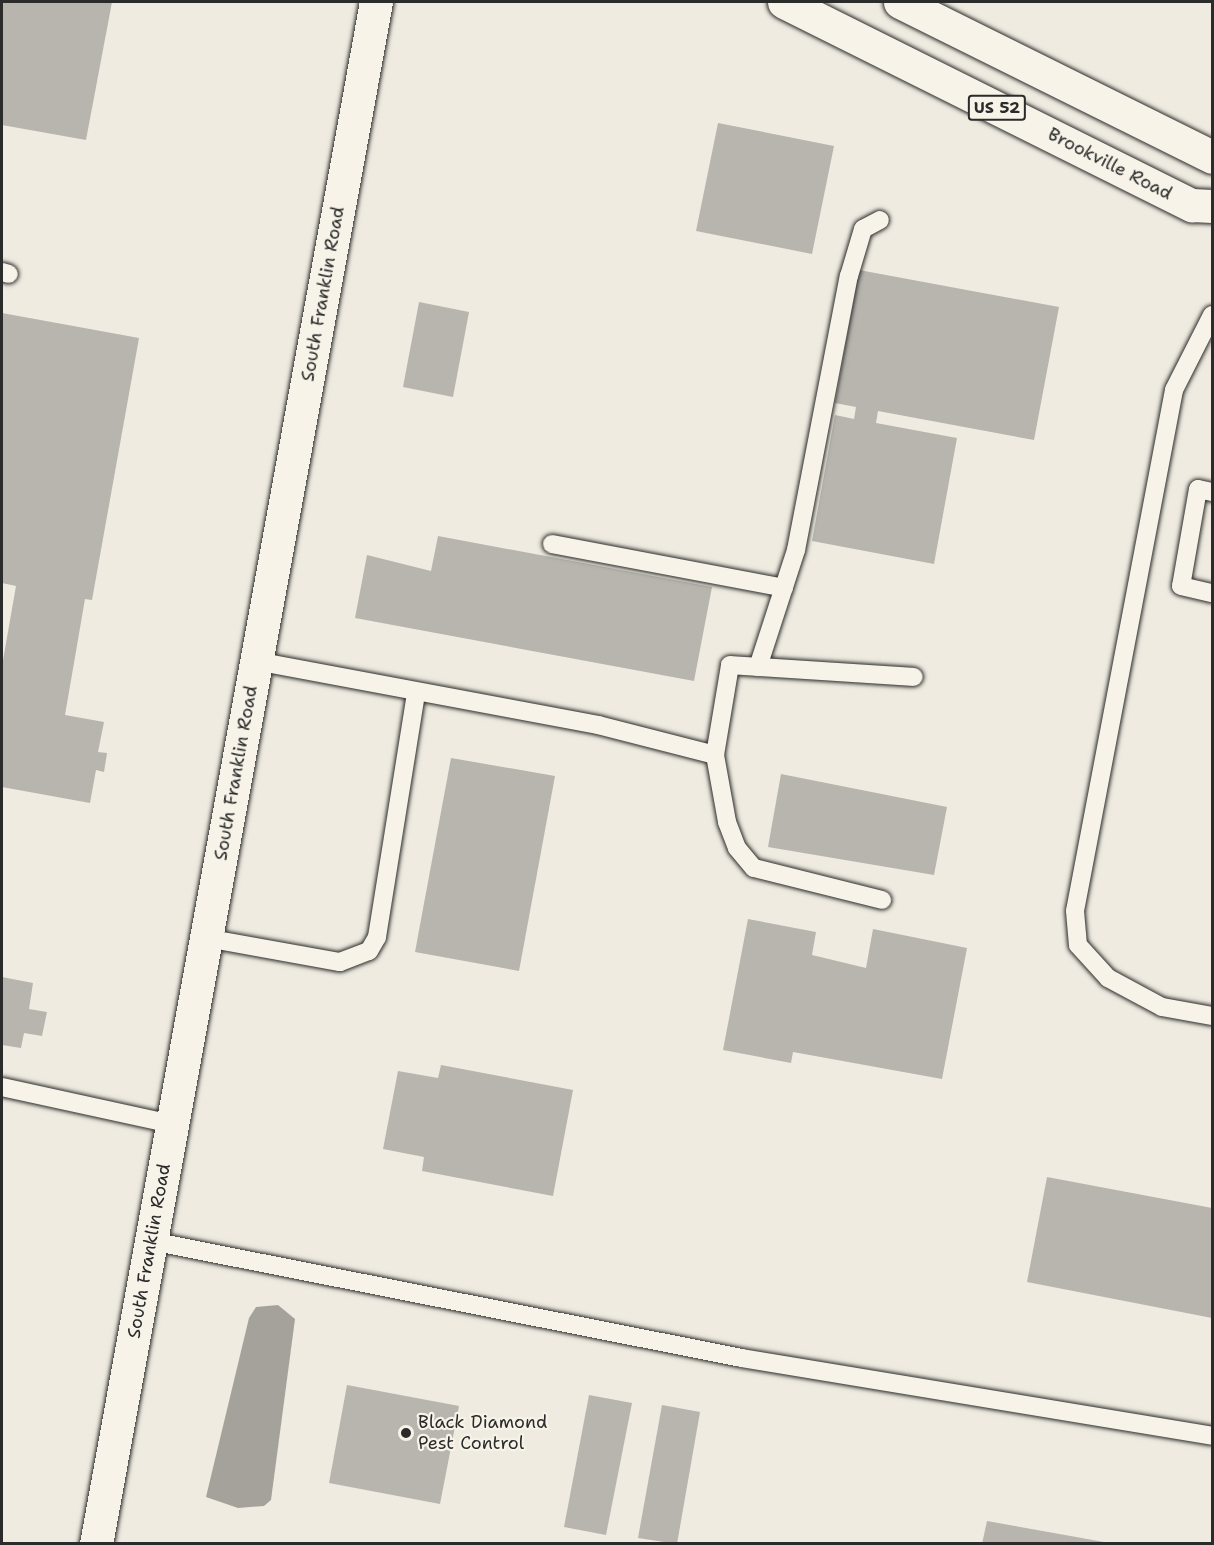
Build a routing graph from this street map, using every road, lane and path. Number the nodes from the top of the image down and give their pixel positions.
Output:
1 (376, 2) edge
2 (784, 2) edge
3 (900, 2) edge
4 (1212, 157) edge
5 (1212, 206) edge
6 (880, 220) dead end
7 (1212, 315) edge
8 (1212, 492) edge
9 (552, 544) dead end
10 (784, 588) junction
11 (1212, 593) edge
12 (256, 661) junction
13 (758, 667) junction
14 (914, 677) dead end
15 (416, 693) junction
16 (715, 755) junction
17 (882, 900) dead end
18 (206, 938) junction
19 (1212, 1016) edge
20 (2, 1087) edge
21 (172, 1124) junction
22 (151, 1241) junction
23 (1212, 1436) edge
24 (96, 1544) edge

1 - 12 main road, South Franklin Road
2 - 5 main road, Brookville Road / US 52
3 - 4 main road
6 - 10 lane
7 - 19 lane
8 - 11 lane
9 - 10 lane
10 - 13 lane
12 - 15 lane
12 - 18 main road, South Franklin Road
13 - 14 lane
13 - 16 lane
15 - 16 lane
15 - 18 lane
16 - 17 lane
18 - 21 main road, South Franklin Road
20 - 21 lane
21 - 22 main road, South Franklin Road
22 - 23 lane
22 - 24 main road, South Franklin Road

